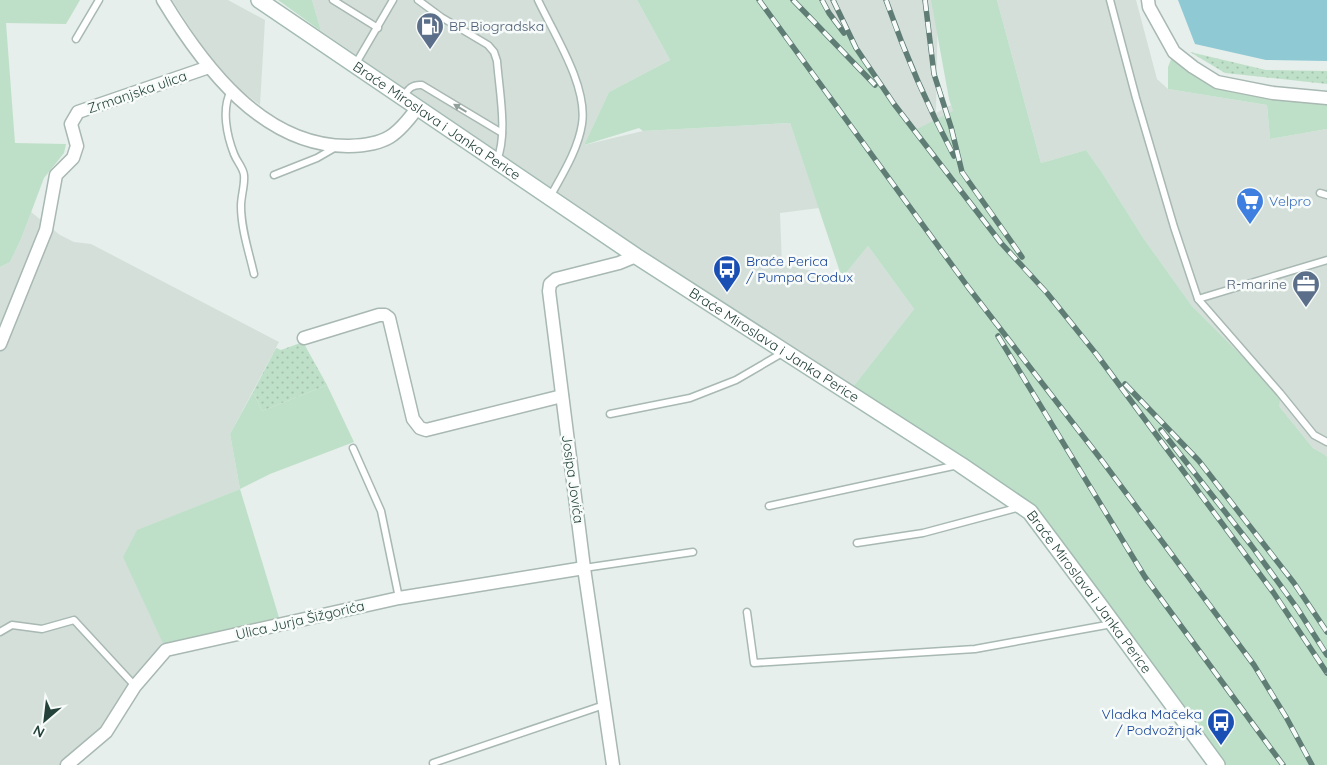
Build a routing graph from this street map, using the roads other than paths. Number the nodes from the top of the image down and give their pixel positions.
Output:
1 (99, 0) edge
2 (163, 0) edge
3 (259, 0) edge
4 (333, 0) edge
5 (393, 0) edge
6 (418, 0) edge
7 (538, 0) edge
8 (1110, 0) edge
9 (1148, 0) edge
10 (378, 28) junction
11 (76, 39) dead end
12 (355, 64) junction
13 (209, 67) junction
14 (231, 91) junction
15 (403, 97) junction
16 (1327, 98) edge
17 (418, 108) junction
18 (502, 133) junction
19 (340, 146) junction
20 (497, 162) junction
21 (274, 175) dead end
22 (550, 197) junction
23 (636, 256) junction
24 (1327, 260) edge
25 (254, 274) dead end
26 (1198, 299) junction
27 (304, 338) dead end
28 (0, 344) edge
29 (785, 351) junction
30 (562, 396) junction
31 (610, 414) dead end
32 (1327, 442) edge
33 (353, 448) dead end
34 (961, 465) junction
35 (769, 506) dead end
36 (1021, 506) junction
37 (857, 543) dead end
38 (693, 552) dead end
39 (584, 568) junction
40 (399, 598) junction
41 (747, 612) dead end
42 (1114, 624) junction
43 (0, 632) edge
44 (135, 686) junction
45 (604, 706) junction
46 (433, 763) dead end
47 (67, 765) edge
48 (613, 765) edge
49 (1217, 765) edge

1 - 11 lane
2 - 13 street
3 - 12 main road, Braće Miroslava i Janka Perice
4 - 10 lane
5 - 10 lane
6 - 18 lane
7 - 22 lane
8 - 26 lane
9 - 16 street
10 - 12 lane
12 - 15 main road, Braće Miroslava i Janka Perice
13 - 14 street
13 - 28 street, Zrmanjska ulica
14 - 19 street
14 - 25 lane
15 - 17 main road, Braće Miroslava i Janka Perice
18 -> 15 lane
17 - 19 street
17 - 20 main road, Braće Miroslava i Janka Perice
18 - 20 lane
19 - 21 lane
20 - 22 main road, Braće Miroslava i Janka Perice
22 - 23 main road, Braće Miroslava i Janka Perice
23 - 29 main road, Braće Miroslava i Janka Perice
23 - 30 street, Josipa Jovića
24 - 26 lane
26 - 32 lane
27 - 30 street
29 - 31 lane
29 - 34 main road, Braće Miroslava i Janka Perice
30 - 39 street, Josipa Jovića
33 - 40 lane
34 - 35 lane
34 - 36 main road, Braće Miroslava i Janka Perice
36 - 37 lane
36 - 42 main road, Braće Miroslava i Janka Perice
38 - 39 lane
39 - 40 street, Ulica Jurja Šižgorića
39 - 45 street, Josipa Jovića
40 - 44 street, Ulica Jurja Šižgorića
41 - 42 lane
42 - 49 main road, Braće Miroslava i Janka Perice
43 - 44 lane
44 - 47 street, Ulica Jurja Šižgorića
45 - 46 lane
45 - 48 street, Josipa Jovića

